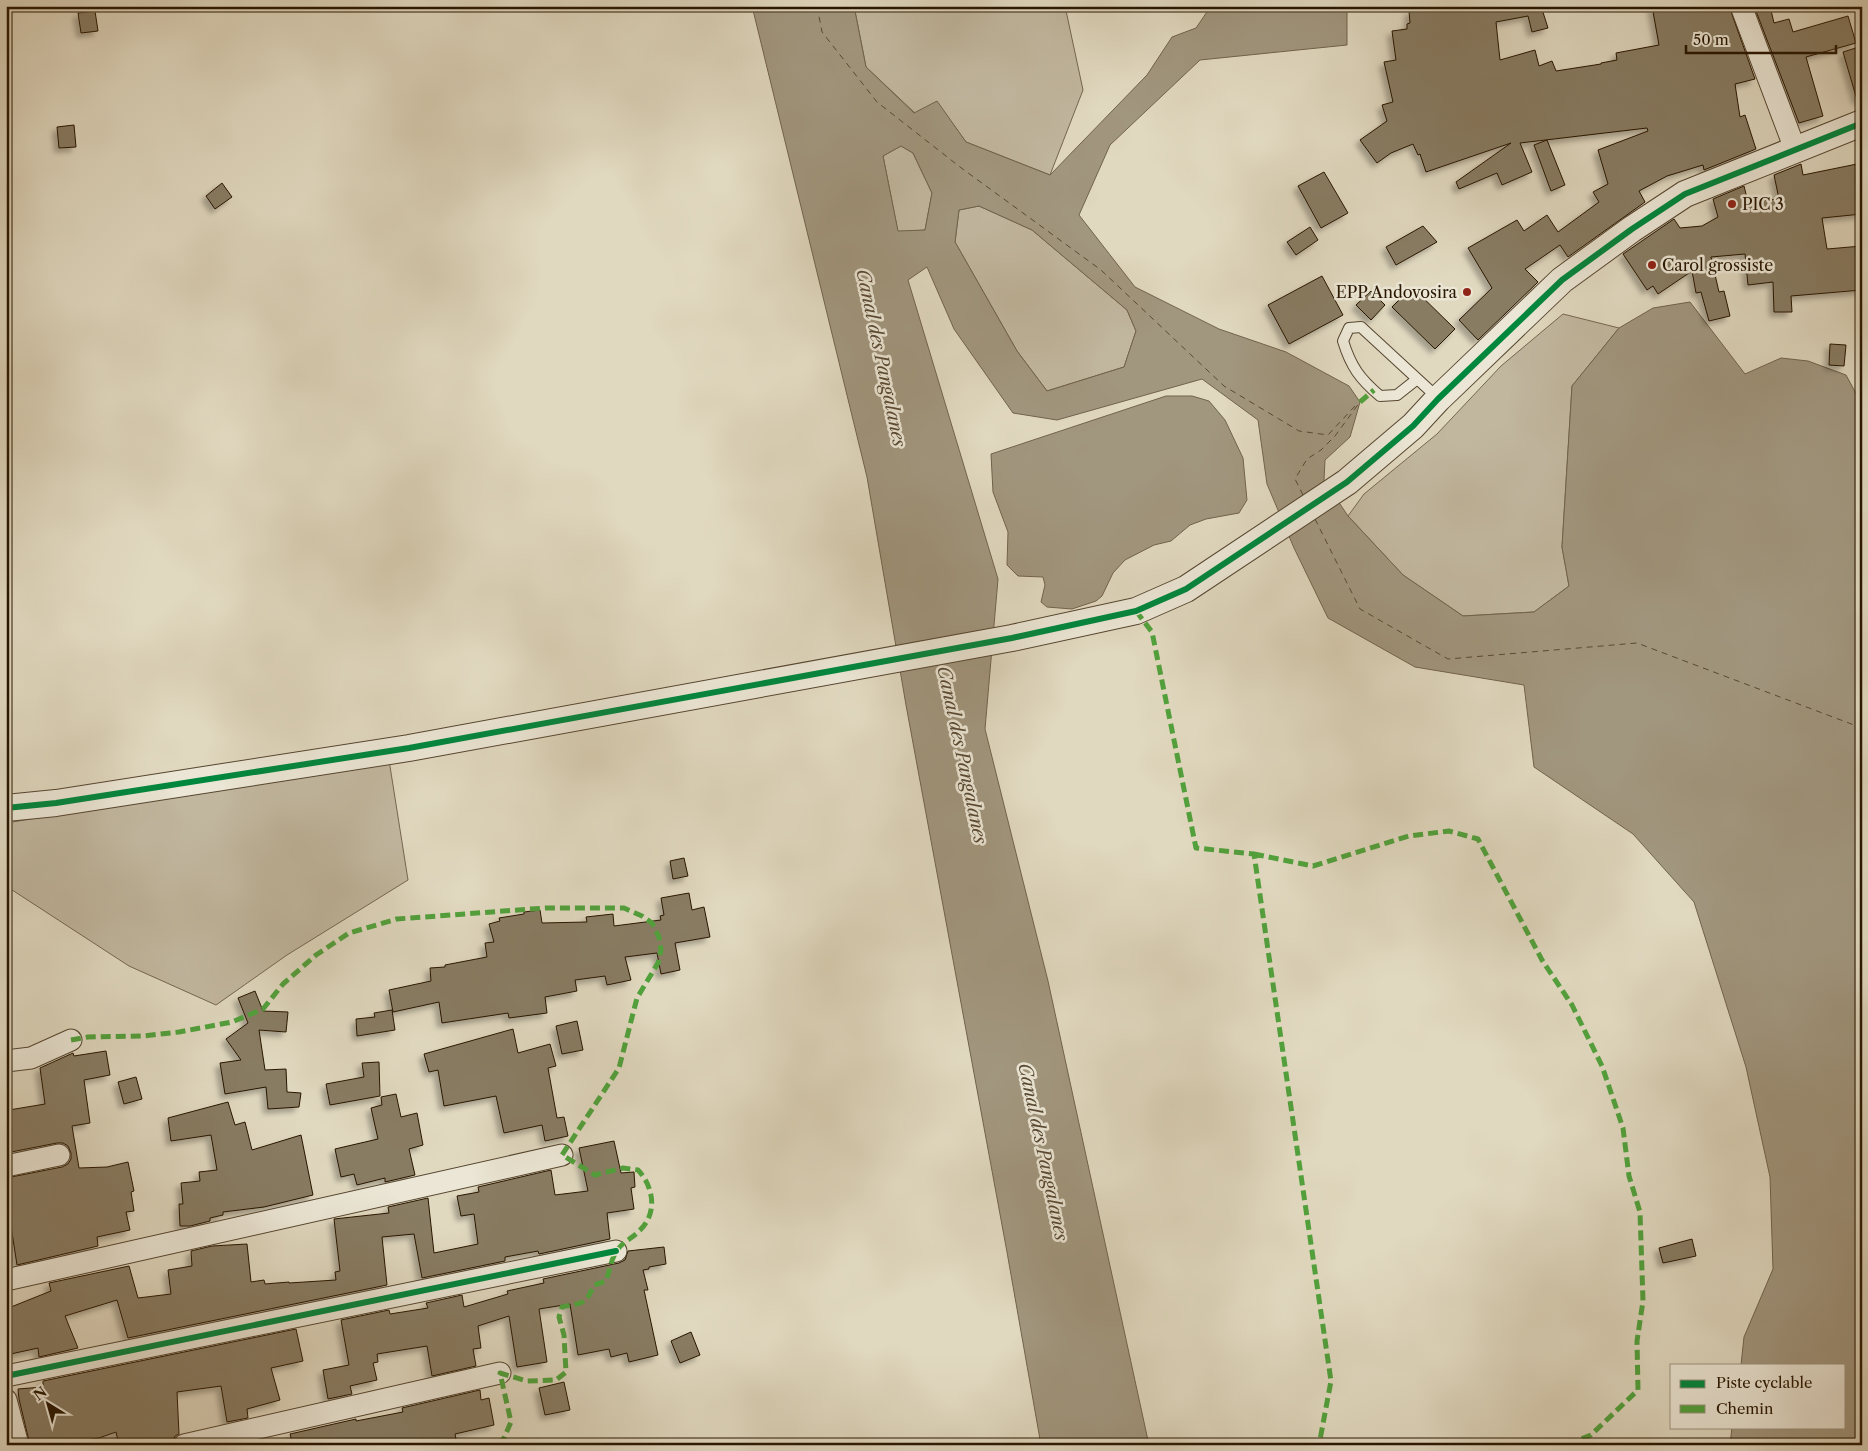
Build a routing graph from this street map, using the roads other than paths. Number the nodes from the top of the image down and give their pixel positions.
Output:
1 (1741, 6) edge
2 (1862, 123) edge
3 (1795, 149) junction
4 (1416, 380) junction
5 (1438, 399) junction
6 (6, 808) edge
7 (71, 1040) dead end
8 (6, 1062) edge
9 (59, 1155) dead end
10 (562, 1155) dead end
11 (6, 1166) edge
12 (616, 1251) dead end
13 (6, 1280) edge
14 (500, 1374) dead end
15 (6, 1376) edge
16 (6, 1400) edge
17 (18, 1445) edge
18 (184, 1445) edge

1 - 3 street
2 - 3 street
3 - 5 street
4 - 4 lane
4 - 5 lane
5 - 6 street
7 - 8 street
9 - 11 street
10 - 13 street
12 - 15 street
14 - 18 street
16 - 17 street

